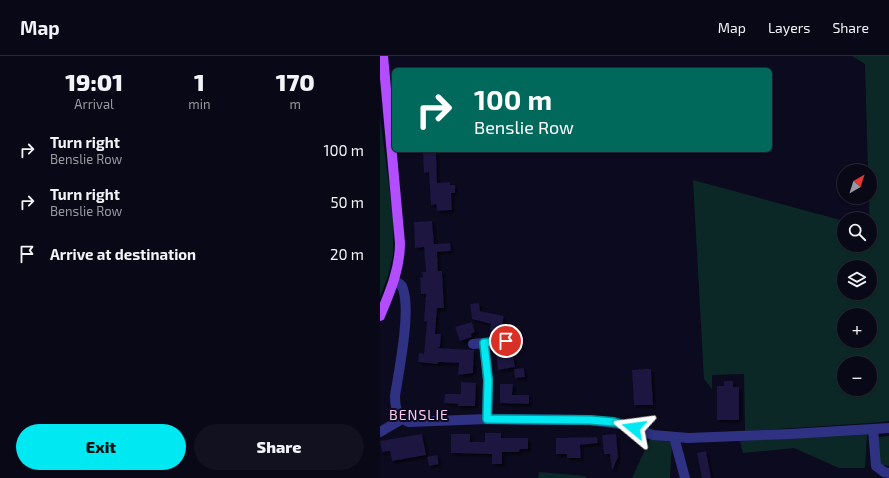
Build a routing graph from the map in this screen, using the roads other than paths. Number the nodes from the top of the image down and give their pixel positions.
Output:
1 (383, 56) edge
2 (394, 281) junction
3 (380, 316) edge
4 (517, 340) dead end
5 (484, 343) junction
6 (473, 344) dead end
7 (402, 419) junction
8 (487, 419) junction
9 (889, 428) edge
10 (874, 429) junction
11 (380, 432) edge
12 (674, 437) junction
13 (889, 473) edge
14 (685, 478) edge

1 - 2 main road
2 - 3 main road
2 - 7 street
4 - 5 street
5 - 6 street
5 - 8 street
7 - 8 street
7 - 11 street
8 - 12 street
9 - 10 street
10 - 12 street
10 - 13 street
12 - 14 street

